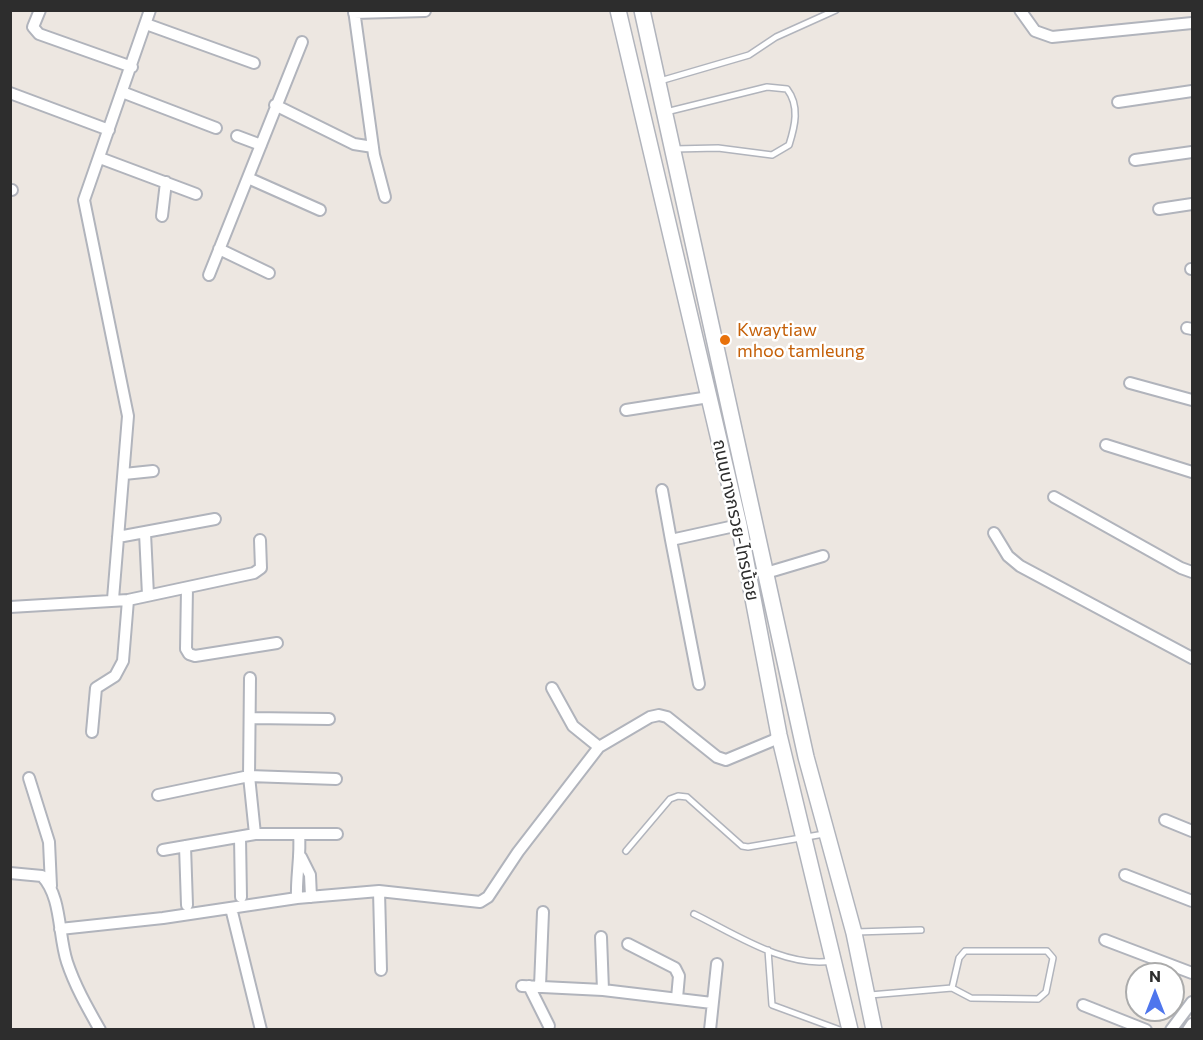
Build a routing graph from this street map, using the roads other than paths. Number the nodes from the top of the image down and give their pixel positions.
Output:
1 (40, 10) edge
2 (150, 10) edge
3 (618, 10) edge
4 (642, 10) edge
5 (836, 10) edge
6 (1020, 10) edge
7 (425, 11) edge
8 (354, 12) edge
9 (1192, 23) edge
10 (146, 24) junction
11 (302, 42) dead end
12 (254, 63) dead end
13 (132, 68) junction
14 (658, 81) junction
15 (1192, 91) edge
16 (122, 92) junction
17 (10, 93) edge
18 (1118, 102) dead end
19 (275, 105) junction
20 (666, 112) junction
21 (216, 128) dead end
22 (109, 130) junction
23 (237, 136) dead end
24 (261, 145) junction
25 (373, 147) junction
26 (674, 149) junction
27 (1192, 152) edge
28 (100, 158) junction
29 (1136, 160) dead end
30 (248, 178) junction
31 (165, 182) junction
32 (196, 194) dead end
33 (385, 197) dead end
34 (1192, 204) edge
35 (1159, 208) dead end
36 (320, 210) dead end
37 (162, 216) dead end
38 (219, 249) junction
39 (269, 273) dead end
40 (209, 274) dead end
41 (1130, 383) dead end
42 (709, 398) junction
43 (1192, 400) edge
44 (626, 410) dead end
45 (1106, 445) dead end
46 (153, 471) dead end
47 (1192, 472) edge
48 (124, 474) junction
49 (662, 490) dead end
50 (1054, 497) dead end
51 (215, 519) dead end
52 (739, 525) junction
53 (145, 533) junction
54 (994, 533) dead end
55 (118, 537) junction
56 (260, 540) dead end
57 (671, 540) junction
58 (823, 556) dead end
59 (1192, 572) edge
60 (766, 573) junction
61 (187, 588) junction
62 (148, 595) junction
63 (113, 599) junction
64 (128, 600) junction
65 (10, 607) edge
66 (277, 643) dead end
67 (1192, 658) edge
68 (250, 678) dead end
69 (699, 684) dead end
70 (552, 688) dead end
71 (250, 718) junction
72 (329, 719) dead end
73 (92, 732) dead end
74 (779, 735) junction
75 (599, 747) junction
76 (249, 777) junction
77 (29, 778) dead end
78 (336, 779) dead end
79 (158, 795) dead end
80 (1165, 820) dead end
81 (1192, 831) edge
82 (255, 834) junction
83 (299, 834) junction
84 (337, 834) dead end
85 (825, 834) junction
86 (240, 837) junction
87 (803, 838) junction
88 (185, 846) junction
89 (163, 850) dead end
90 (626, 851) dead end
91 (301, 857) junction
92 (10, 873) edge
93 (1125, 875) dead end
94 (51, 885) junction
95 (379, 891) junction
96 (242, 897) dead end
97 (311, 897) junction
98 (297, 898) junction
99 (1192, 901) edge
100 (187, 905) dead end
101 (231, 908) junction
102 (543, 912) dead end
103 (694, 914) dead end
104 (60, 929) junction
105 (921, 930) dead end
106 (854, 933) junction
107 (601, 937) dead end
108 (1105, 940) dead end
109 (628, 944) dead end
110 (768, 950) junction
111 (836, 961) junction
112 (717, 964) dead end
113 (381, 970) dead end
114 (1192, 973) edge
115 (540, 986) junction
116 (952, 988) junction
117 (603, 990) junction
118 (866, 995) junction
119 (677, 998) junction
120 (1192, 1002) edge
121 (712, 1003) junction
122 (1083, 1005) dead end
123 (1192, 1024) edge
124 (549, 1026) dead end
125 (98, 1029) edge
126 (261, 1029) edge
127 (710, 1029) edge
128 (840, 1029) edge
129 (850, 1029) edge
130 (873, 1029) edge
131 (1146, 1029) edge
132 (1171, 1029) edge
133 (1188, 1029) edge

1 - 13 street
2 - 10 street
3 - 42 main road, ถนนบางกรวย-ไทรน้อย
4 - 14 main road, ถนนบางกรวย-ไทรน้อย
5 - 14 lane
6 - 9 street
7 - 8 street
8 - 25 street
10 - 12 street
10 - 13 street
11 - 19 street
13 - 16 street
14 - 20 main road, ถนนบางกรวย-ไทรน้อย
15 - 18 street
16 - 21 street
16 - 22 street
17 - 22 street
19 - 24 street
19 - 25 street
20 - 26 main road, ถนนบางกรวย-ไทรน้อย
20 - 26 lane
22 - 28 street
23 - 24 street
24 - 30 street
25 - 33 street
26 - 60 main road, ถนนบางกรวย-ไทรน้อย
27 - 29 street
28 - 31 street
28 - 48 street
30 - 36 street
30 - 38 street
31 - 32 street
31 - 37 street
34 - 35 street
38 - 39 street
38 - 40 street
41 - 43 street
42 - 44 street
42 - 52 main road, ถนนบางกรวย-ไทรน้อย
45 - 47 street
46 - 48 street
48 - 55 street
49 - 57 street
50 - 59 street
51 - 53 street
52 - 57 street
52 - 74 main road, ถนนบางกรวย-ไทรน้อย
53 - 55 street
53 - 62 street
54 - 67 street
55 - 63 street
56 - 61 street
57 - 69 street
58 - 60 street
60 - 85 main road, ถนนบางกรวย-ไทรน้อย
61 - 62 street
61 - 66 street
62 - 64 street
63 - 64 street
63 - 65 street
64 - 73 street
68 - 71 street
70 - 75 street
71 - 72 street
71 - 76 street
74 - 75 street
74 - 87 main road, ถนนบางกรวย-ไทรน้อย
75 - 95 street
76 - 78 street
76 - 79 street
76 - 82 street
77 - 94 street
80 - 81 street
82 - 83 street
82 - 86 street
83 - 84 street
83 - 91 street
85 - 87 lane
85 - 106 main road, ถนนบางกรวย-ไทรน้อย
86 - 88 street
86 - 96 street
87 - 90 lane
87 - 111 main road, ถนนบางกรวย-ไทรน้อย
88 - 89 street
88 - 100 street
91 - 97 street
91 - 98 street
92 - 94 street
93 - 99 street
94 - 104 street
95 - 97 street
95 - 113 street
97 - 98 street
98 - 101 street
101 - 104 street
101 - 126 street
102 - 115 street
103 - 110 lane
104 - 125 street
105 - 106 lane
106 - 118 main road, ถนนบางกรวย-ไทรน้อย
107 - 117 street
108 - 114 street
109 - 119 street
110 - 111 lane
110 - 128 lane
111 - 129 main road, ถนนบางกรวย-ไทรน้อย
112 - 121 street
115 - 117 street
115 - 124 street
116 - 116 lane
116 - 118 lane
117 - 119 street
118 - 130 main road, ถนนบางกรวย-ไทรน้อย
119 - 121 street
120 - 132 street
121 - 127 street
122 - 131 street
123 - 133 street

